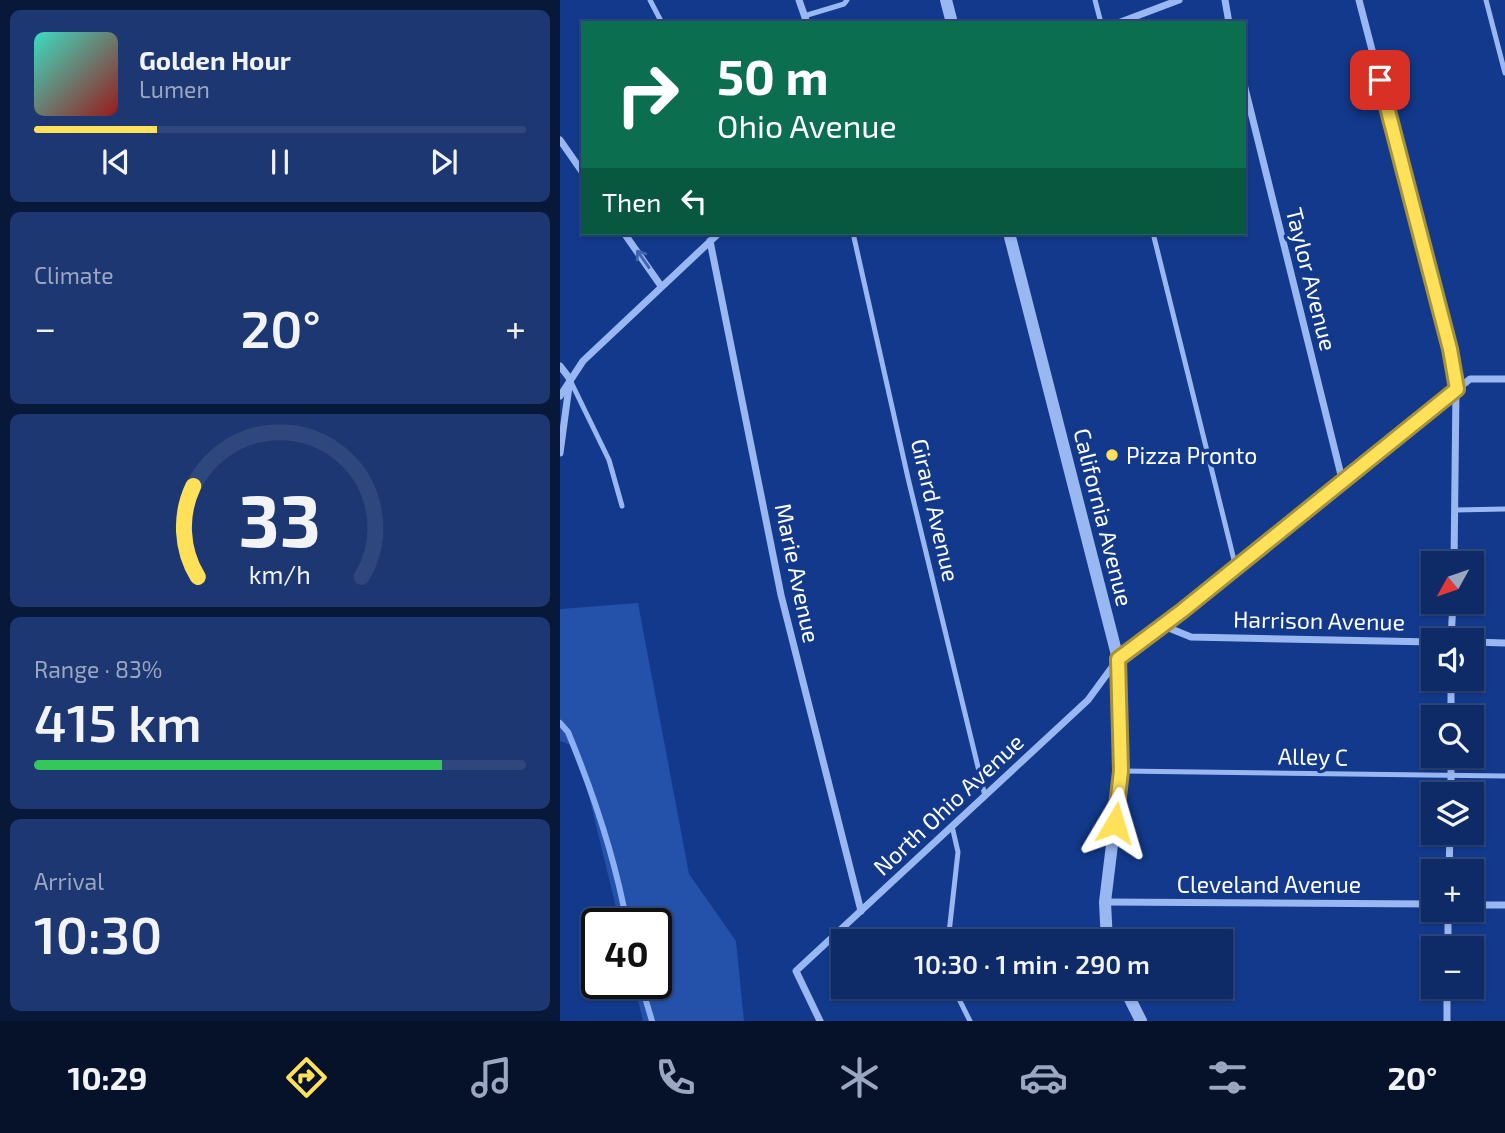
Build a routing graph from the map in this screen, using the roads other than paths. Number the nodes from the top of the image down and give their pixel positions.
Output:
1 (650, 0) edge
2 (799, 0) edge
3 (847, 0) edge
4 (946, 0) edge
5 (1095, 0) edge
6 (1179, 0) edge
7 (1225, 0) edge
8 (1359, 0) edge
9 (1486, 0) edge
10 (806, 19) edge
11 (661, 21) edge
12 (951, 21) edge
13 (1100, 21) edge
14 (1123, 21) edge
15 (1229, 21) edge
16 (1505, 73) edge
17 (1246, 92) edge
18 (560, 140) edge
19 (581, 170) edge
20 (625, 235) edge
21 (717, 235) edge
22 (853, 235) edge
23 (1010, 235) edge
24 (1153, 235) edge
25 (710, 241) junction
26 (661, 286) junction
27 (560, 366) edge
28 (570, 379) junction
29 (1505, 379) edge
30 (1457, 389) junction
31 (560, 396) edge
32 (560, 453) edge
33 (1343, 483) junction
34 (622, 506) dead end
35 (1505, 509) edge
36 (1456, 510) junction
37 (1454, 551) edge
38 (1236, 568) junction
39 (1164, 626) junction
40 (1421, 642) edge
41 (1484, 642) edge
42 (1505, 643) edge
43 (1118, 659) junction
44 (1451, 768) edge
45 (1121, 771) junction
46 (1451, 775) junction
47 (1505, 776) edge
48 (1451, 782) edge
49 (985, 796) junction
50 (952, 826) junction
51 (1105, 902) junction
52 (1421, 904) edge
53 (1484, 905) edge
54 (1505, 905) edge
55 (860, 911) junction
56 (949, 929) edge
57 (1106, 929) edge
58 (959, 999) edge
59 (1130, 999) edge
60 (1447, 999) edge
61 (820, 1021) edge
62 (970, 1021) edge
63 (1141, 1021) edge
64 (1447, 1021) edge

1 - 11 lane
2 - 10 street
3 - 10 lane
4 - 12 street
5 - 13 lane
6 - 14 street
7 - 15 street
8 - 30 street
9 - 16 lane
17 - 33 street, Taylor Avenue
18 - 19 street
26 -> 20 street
21 - 25 street
22 - 49 lane, Girard Avenue
23 - 43 street, California Avenue
24 - 38 lane
25 - 26 street
25 - 55 street, Marie Avenue
26 - 28 street
27 - 28 street
28 - 31 street
28 - 32 street
28 - 34 lane
29 - 30 street
30 - 33 street, North Ohio Avenue
30 - 36 street
33 - 38 street, North Ohio Avenue
35 - 36 lane
36 - 37 street
38 - 39 street, North Ohio Avenue
39 - 40 street, Harrison Avenue
39 - 43 street, North Ohio Avenue
41 - 42 street
43 - 45 street, California Avenue
43 - 49 street, North Ohio Avenue
44 - 46 street
45 - 46 lane, Alley C
45 - 51 street, California Avenue
46 - 47 lane, Alley C
46 - 48 street
49 - 50 street, North Ohio Avenue
50 - 55 street, North Ohio Avenue
50 - 56 lane
51 - 52 street, Cleveland Avenue
51 - 57 street, California Avenue
53 - 54 street
55 - 61 street, North Ohio Avenue
58 - 62 lane
59 - 63 street
60 - 64 street

